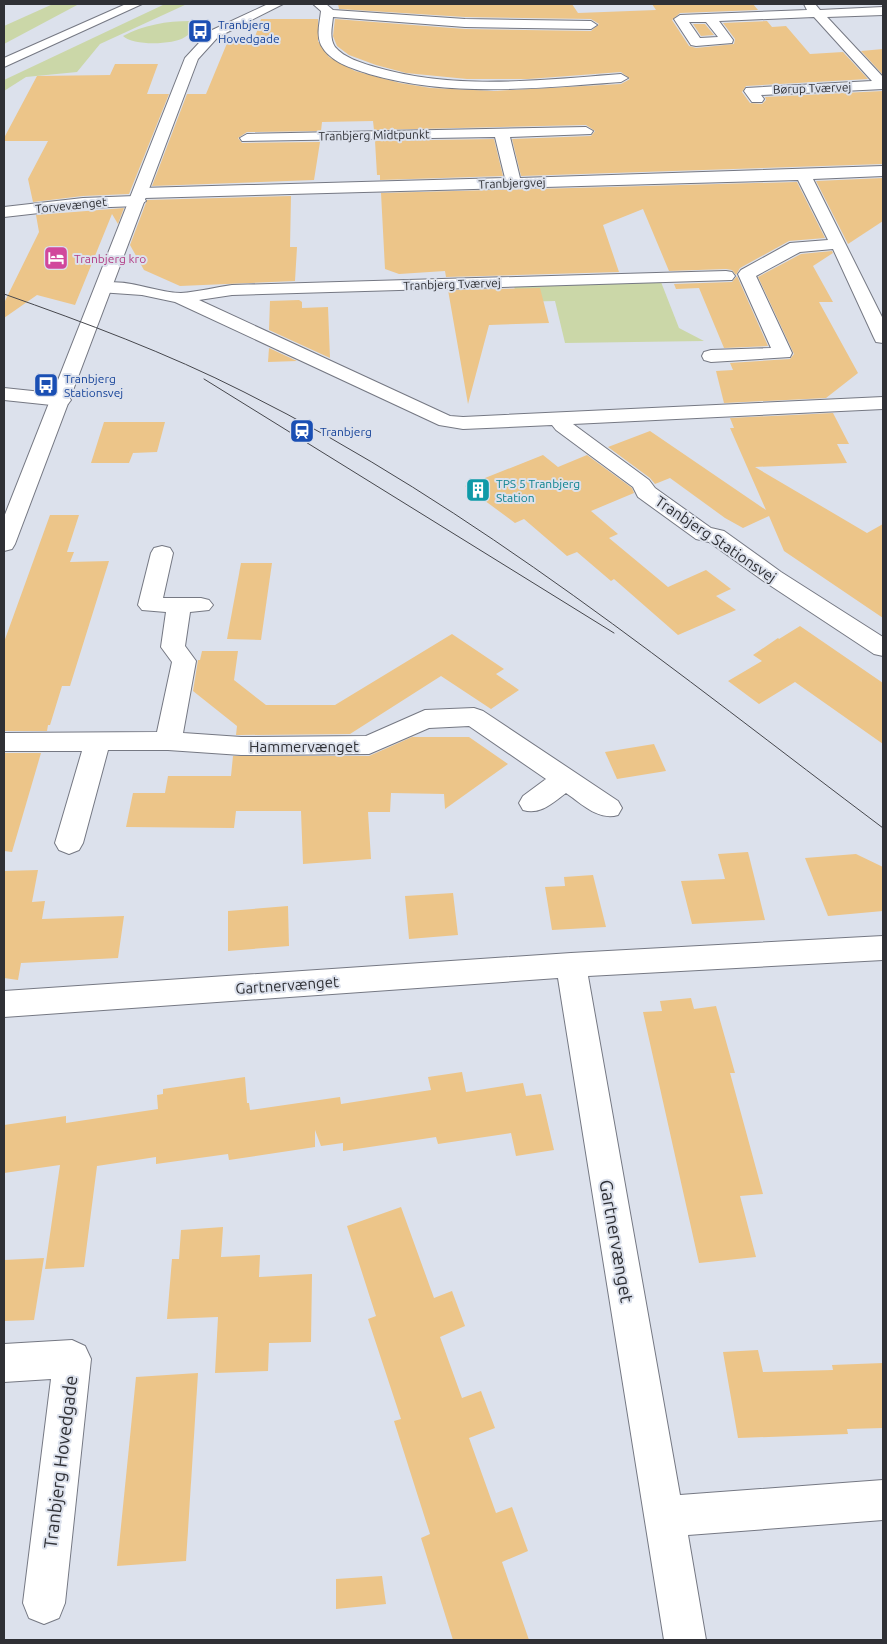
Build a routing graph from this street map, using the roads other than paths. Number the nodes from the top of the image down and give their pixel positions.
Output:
1 (111, 4) edge
2 (136, 4) edge
3 (277, 4) edge
4 (323, 8) edge
5 (813, 9) edge
6 (883, 11) edge
7 (710, 18) dead end
8 (591, 25) dead end
9 (43, 44) junction
10 (4, 63) edge
11 (621, 78) dead end
12 (883, 85) edge
13 (757, 99) dead end
14 (586, 131) dead end
15 (501, 132) junction
16 (247, 138) dead end
17 (883, 171) edge
18 (803, 175) junction
19 (514, 183) junction
20 (139, 197) junction
21 (4, 212) edge
22 (839, 244) junction
23 (726, 276) dead end
24 (105, 288) junction
25 (180, 298) junction
26 (883, 338) edge
27 (711, 356) dead end
28 (4, 394) edge
29 (61, 400) junction
30 (883, 403) edge
31 (558, 418) junction
32 (4, 544) edge
33 (162, 554) dead end
34 (883, 648) edge
35 (98, 741) junction
36 (168, 741) junction
37 (4, 742) edge
38 (565, 779) junction
39 (533, 804) dead end
40 (608, 808) dead end
41 (69, 843) dead end
42 (883, 948) edge
43 (570, 965) junction
44 (4, 1004) edge
45 (4, 1363) edge
46 (883, 1500) edge
47 (664, 1516) junction
48 (44, 1603) dead end
49 (686, 1640) edge

1 - 9 street
2 - 9 street
3 - 20 street
4 - 8 street
4 - 11 street
5 - 6 street
5 - 7 street
5 - 12 street, Børup Tværvej
9 - 10 street
12 - 13 street, Børup Tværvej
14 - 15 street, Tranbjerg Midtpunkt
15 - 16 street, Tranbjerg Midtpunkt
15 - 19 street
17 - 18 street, Tranbjergvej
18 - 19 street, Tranbjergvej
18 - 22 street
19 - 20 street, Tranbjergvej
20 - 21 street, Torvevænget
20 - 24 street
22 - 26 street
22 - 27 street
23 - 25 street, Tranbjerg Tværvej
24 - 25 street
24 - 29 street
25 - 31 street
28 - 29 street
29 - 32 street
30 - 31 street
31 - 34 street, Tranbjerg Stationsvej
33 - 36 street
35 - 36 street, Hammervænget
35 - 37 street, Hammervænget
35 - 41 street
36 - 38 street, Hammervænget
38 - 39 street
38 - 40 street, Hammervænget
42 - 43 street, Gartnervænget
43 - 44 street, Gartnervænget
43 - 47 street, Gartnervænget
45 - 48 street, Tranbjerg Hovedgade
46 - 47 street
47 - 49 street, Gartnervænget

